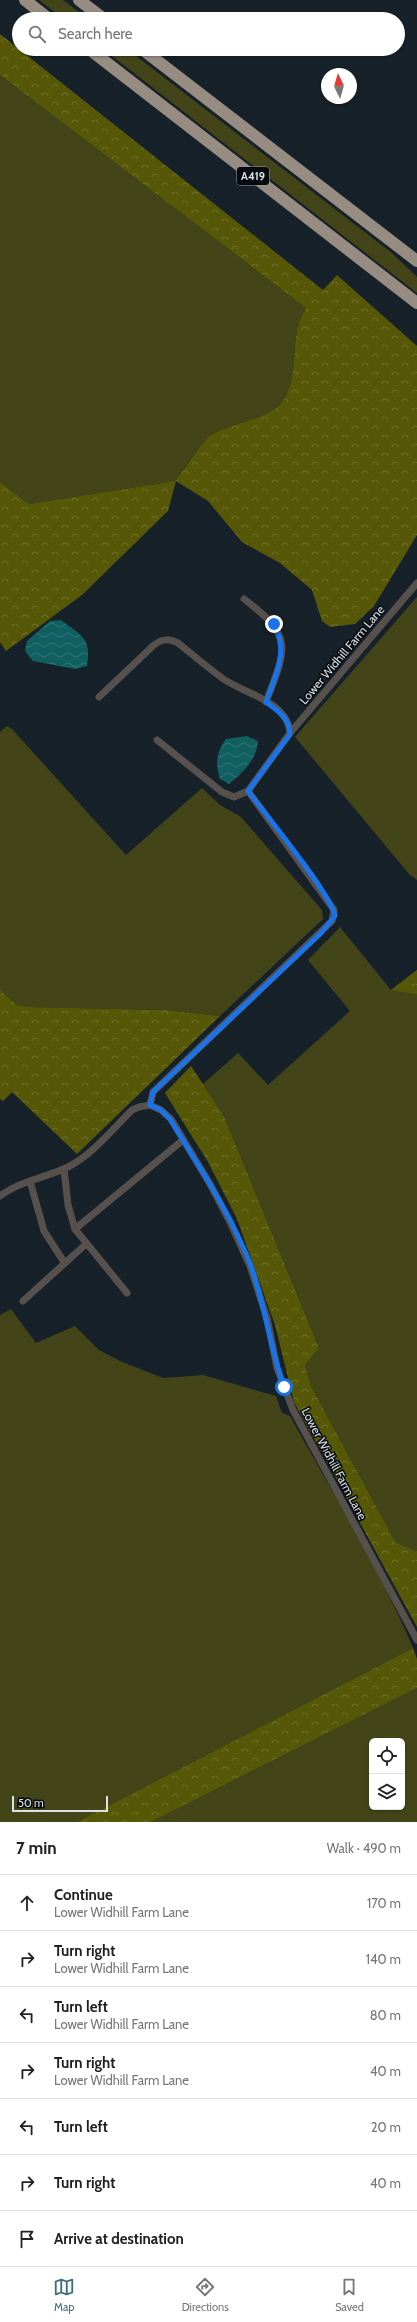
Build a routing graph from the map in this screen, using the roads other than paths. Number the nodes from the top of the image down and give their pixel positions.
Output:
1 (25, 0) edge
2 (79, 0) edge
3 (41, 12) edge
4 (95, 12) edge
5 (97, 56) edge
6 (151, 56) edge
7 (417, 261) edge
8 (417, 303) edge
9 (417, 583) edge
10 (244, 599) dead end
11 (99, 697) dead end
12 (266, 702) junction
13 (290, 734) junction
14 (157, 740) dead end
15 (248, 791) junction
16 (150, 1105) junction
17 (183, 1140) junction
18 (64, 1169) junction
19 (30, 1180) junction
20 (0, 1196) edge
21 (75, 1229) junction
22 (86, 1244) junction
23 (64, 1262) junction
24 (127, 1293) dead end
25 (23, 1301) dead end
26 (417, 1640) edge

1 - 3 highway
2 - 4 highway
5 - 8 highway, A419
6 - 7 highway, A419
9 - 13 lane, Lower Widhill Farm Lane
10 - 12 lane
11 - 12 lane
12 - 13 lane
13 - 15 lane, Lower Widhill Farm Lane
14 - 15 lane
15 - 16 lane
16 - 17 lane, Lower Widhill Farm Lane
16 - 18 lane
17 - 21 lane
17 - 26 lane, Lower Widhill Farm Lane
18 - 19 lane
18 - 21 lane
19 - 20 lane
19 - 23 lane
21 - 22 lane
22 - 23 lane
22 - 24 lane
23 - 25 lane

